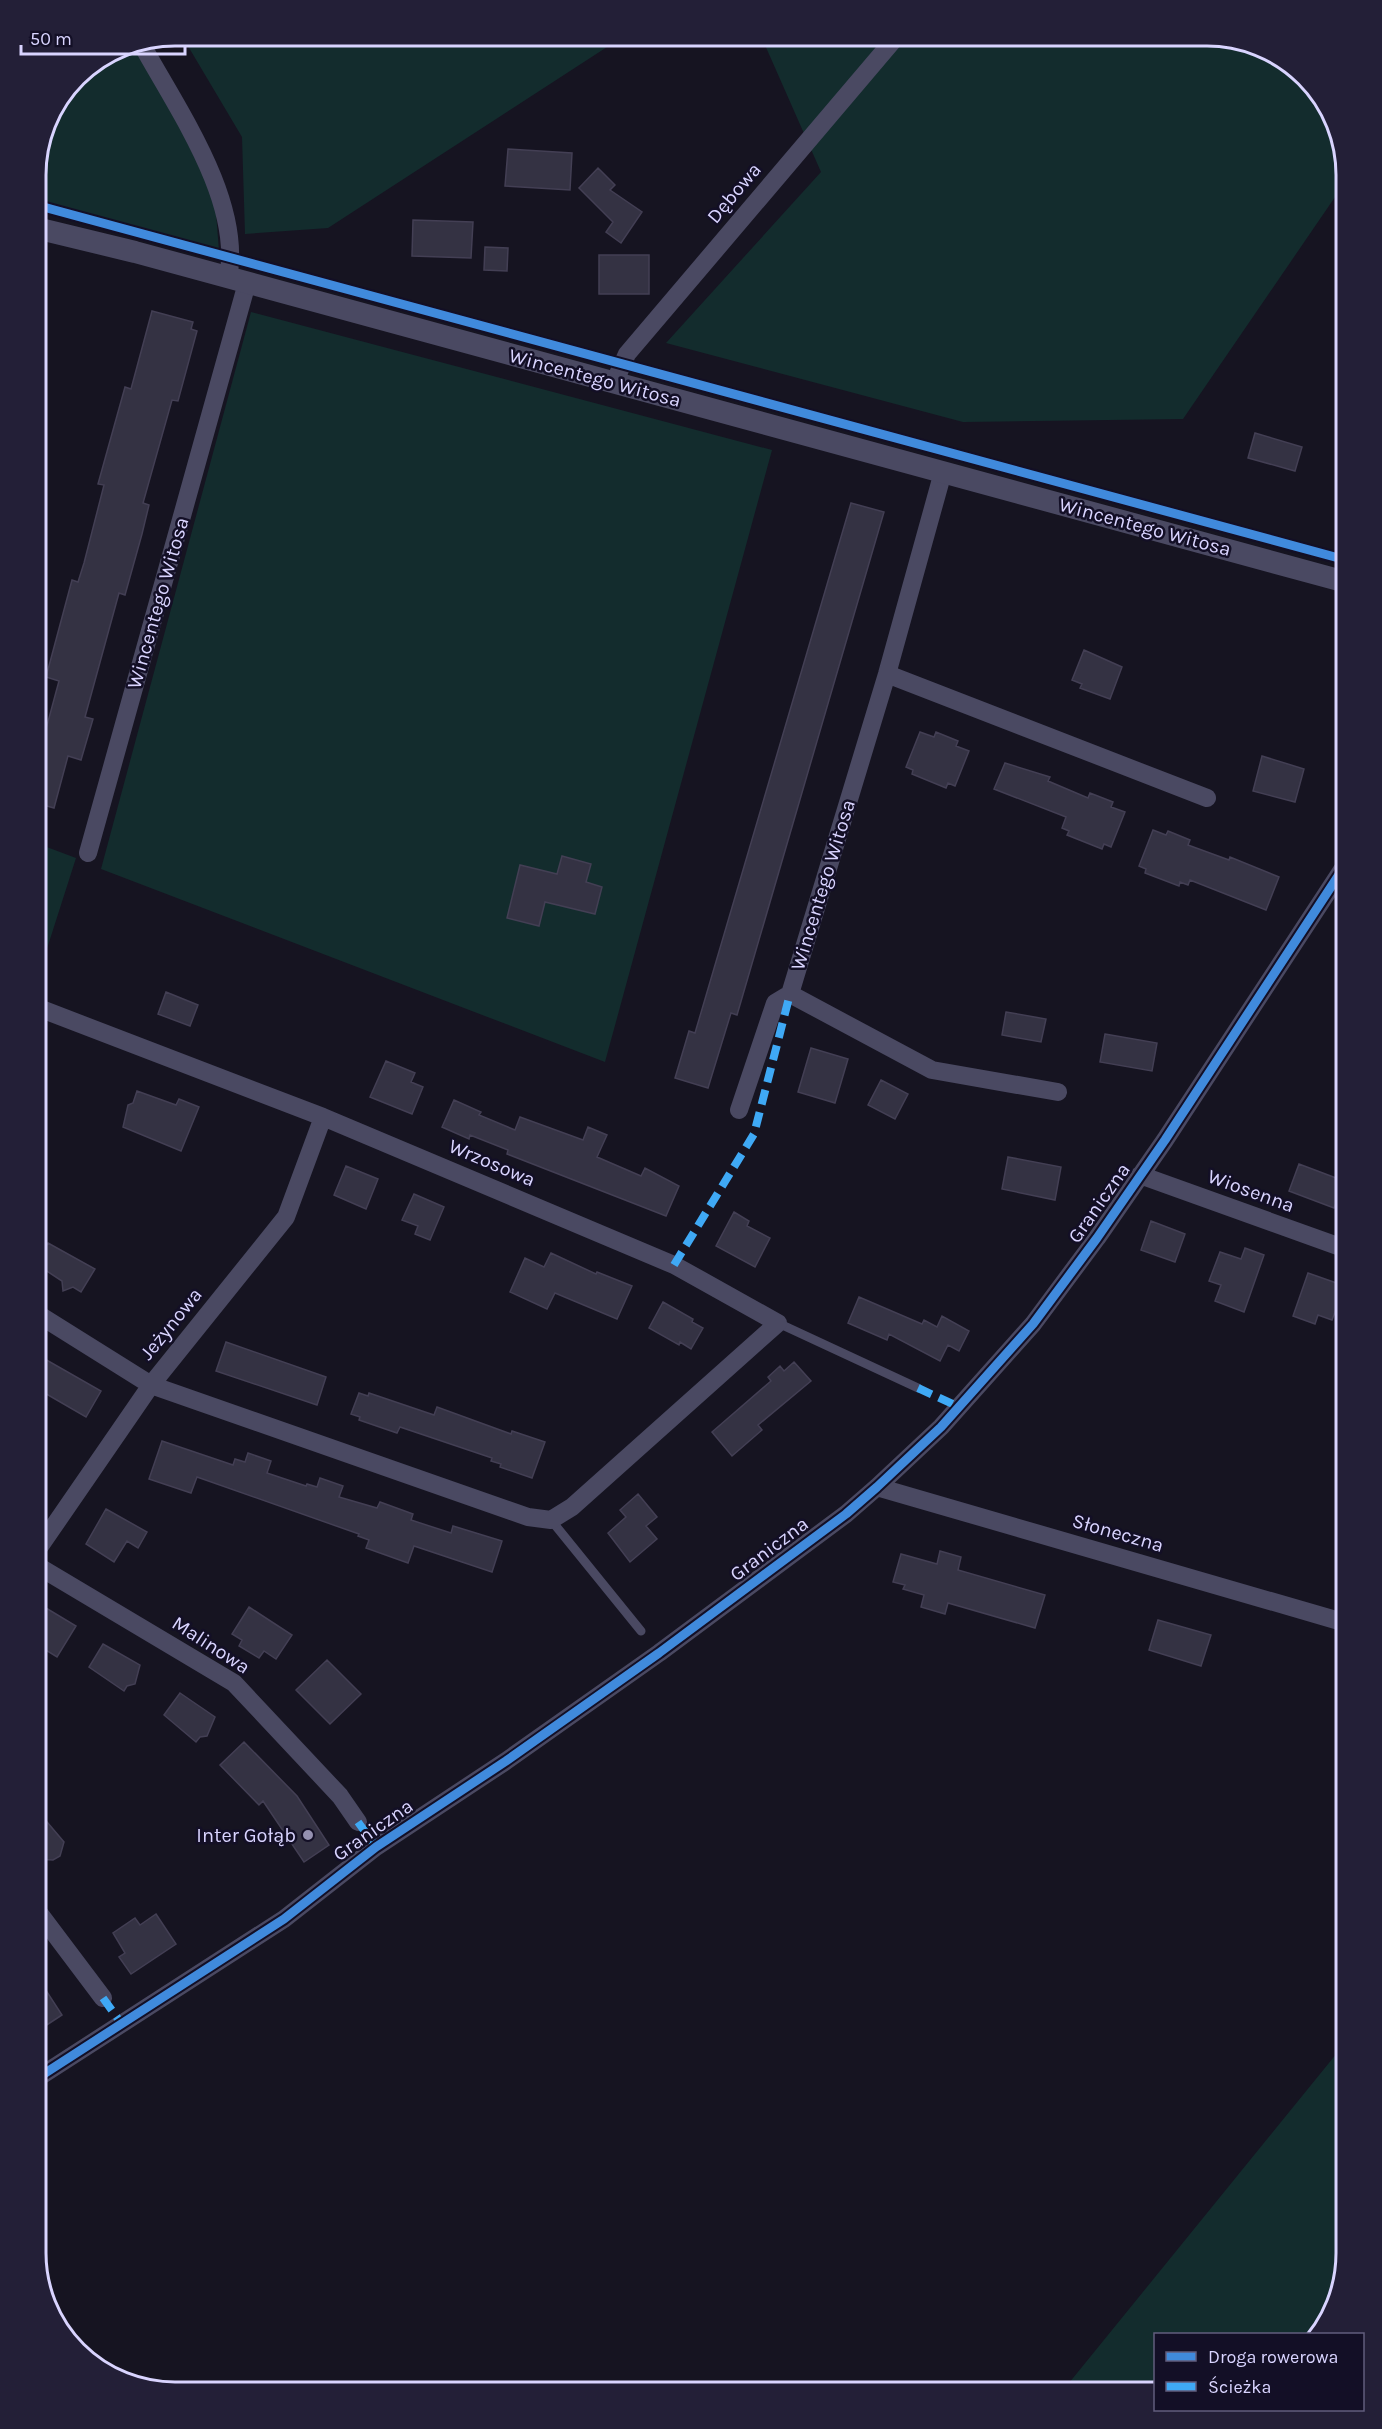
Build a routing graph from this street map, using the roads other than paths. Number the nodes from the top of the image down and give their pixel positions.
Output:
1 (888, 47) edge
2 (145, 50) edge
3 (47, 231) edge
4 (237, 281) junction
5 (614, 383) junction
6 (943, 472) junction
7 (1336, 579) edge
8 (887, 674) junction
9 (1206, 798) dead end
10 (88, 853) dead end
11 (1336, 879) edge
12 (790, 994) junction
13 (47, 1011) edge
14 (1058, 1092) dead end
15 (739, 1110) dead end
16 (323, 1117) junction
17 (1140, 1175) junction
18 (1336, 1245) edge
19 (46, 1320) edge
20 (778, 1323) junction
21 (151, 1386) junction
22 (918, 1388) dead end
23 (877, 1487) junction
24 (551, 1520) junction
25 (46, 1537) edge
26 (46, 1571) edge
27 (1336, 1620) edge
28 (640, 1631) dead end
29 (358, 1822) dead end
30 (46, 1922) edge
31 (103, 1998) dead end
32 (46, 2072) edge

1 - 5 street, Dębowa
2 - 4 street
3 - 4 street, Wincentego Witosa
4 - 5 street, Wincentego Witosa
4 - 10 street, Wincentego Witosa
5 - 6 street, Wincentego Witosa
6 - 7 street, Wincentego Witosa
6 - 8 street, Wincentego Witosa
8 - 9 street
8 - 12 street, Wincentego Witosa
11 - 17 street, Graniczna
12 - 14 street, Wincentego Witosa
12 - 15 street, Wincentego Witosa
13 - 16 street, Wrzosowa
16 - 20 street, Wrzosowa
16 - 21 street, Jeżynowa
17 - 18 street, Wiosenna
17 - 23 street, Graniczna
19 - 21 street
20 - 22 lane, Wrzosowa
20 - 24 street
21 - 24 street
21 - 25 street, Jeżynowa
23 - 27 street, Słoneczna
23 - 32 street, Graniczna
24 - 28 lane
26 - 29 street, Malinowa
30 - 31 street

